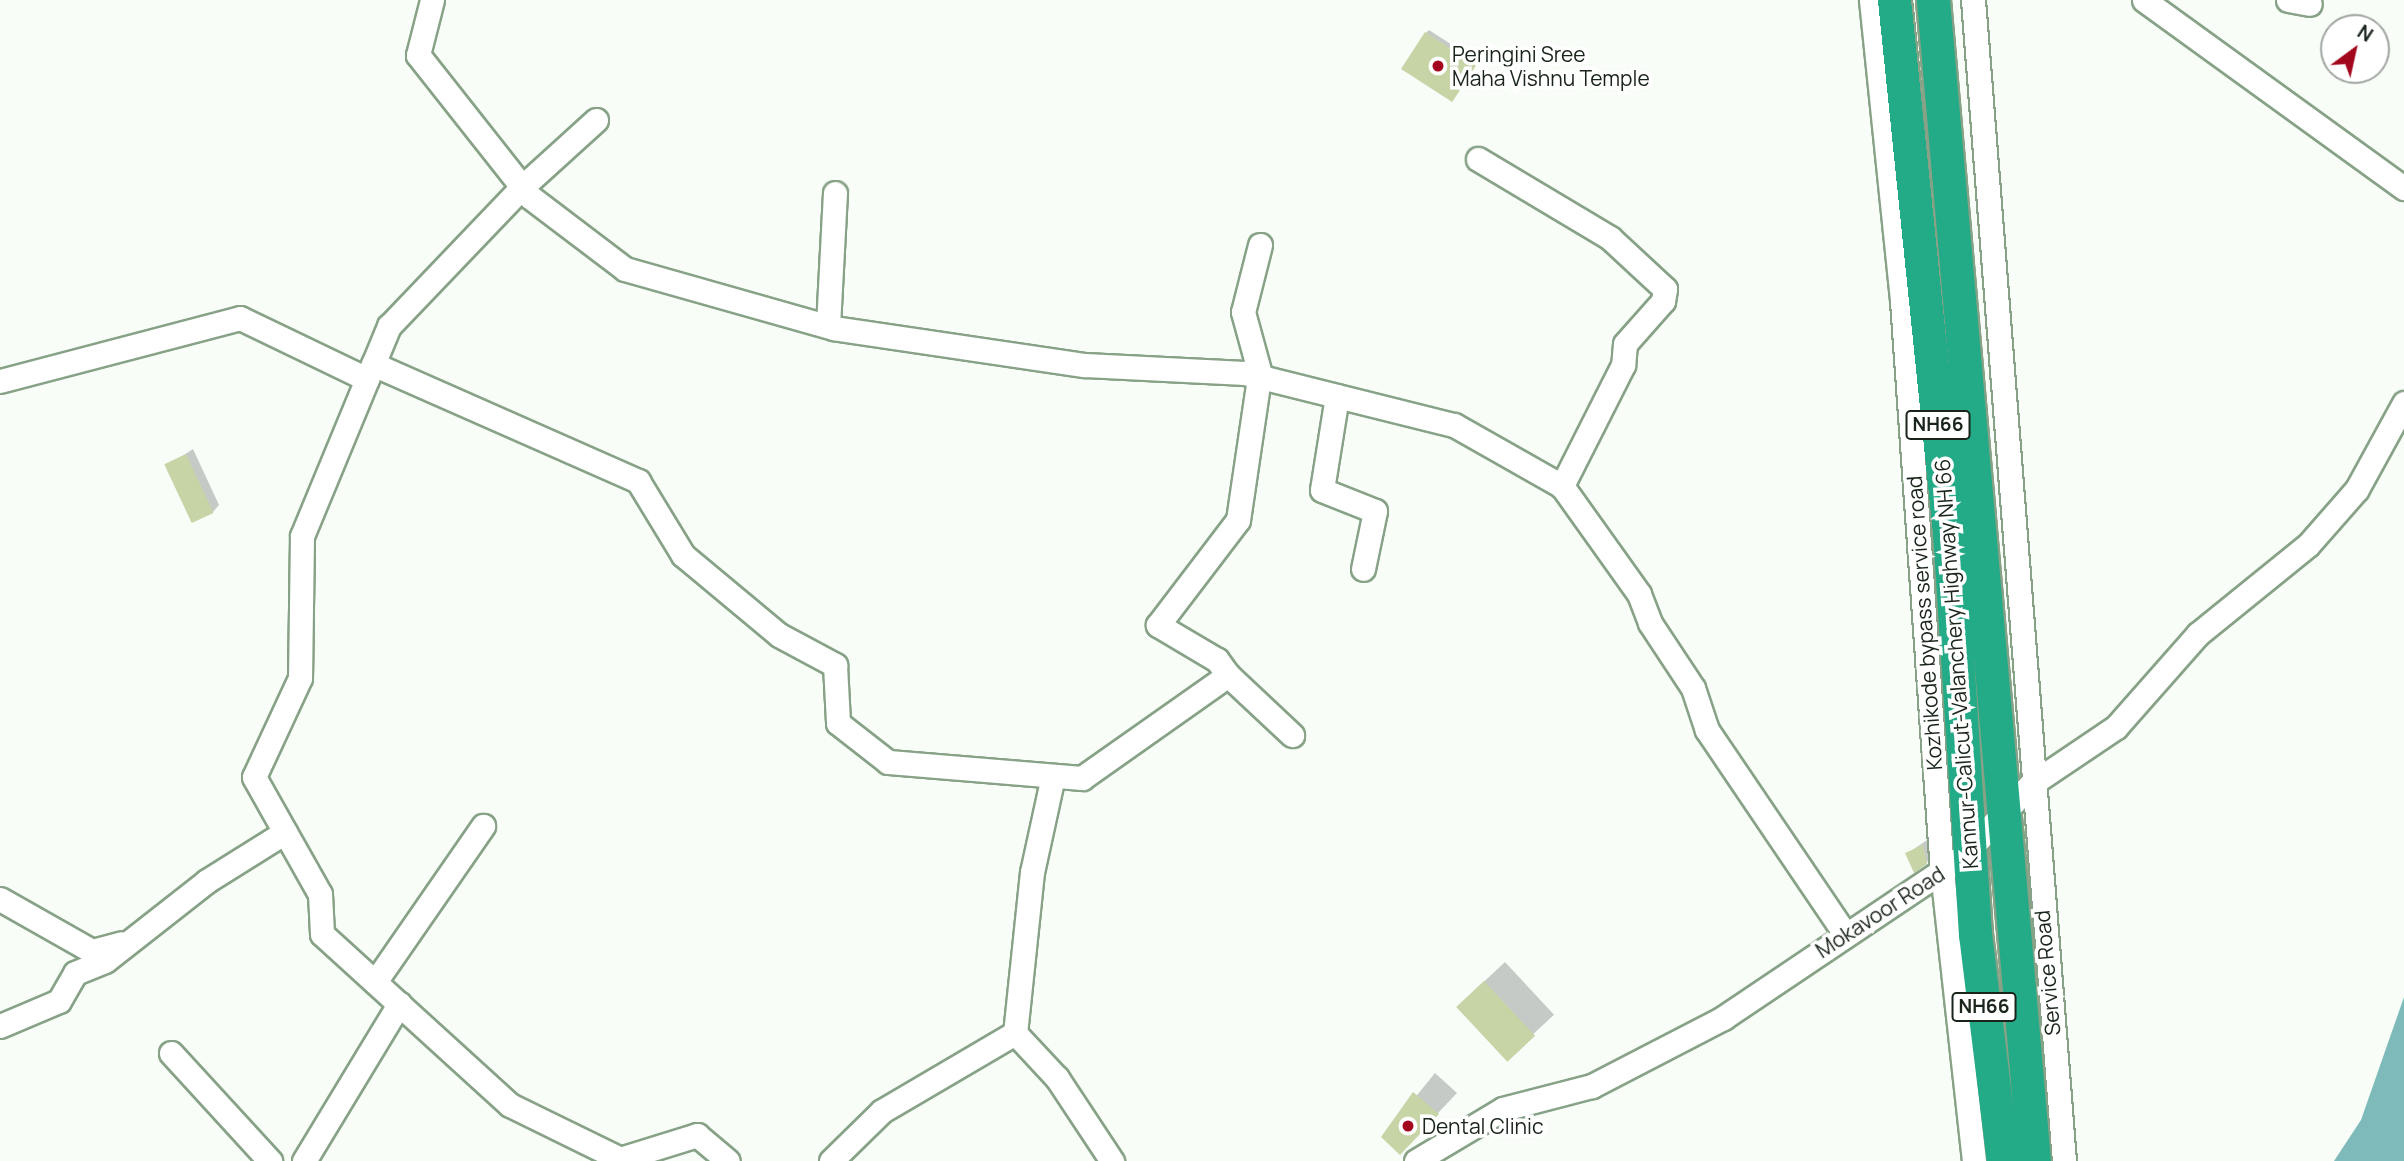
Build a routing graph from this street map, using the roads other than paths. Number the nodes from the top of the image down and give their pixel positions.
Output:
1 (432, 0) edge
2 (1871, 0) edge
3 (1894, 0) edge
4 (1933, 0) edge
5 (1973, 0) edge
6 (2144, 0) edge
7 (596, 120) dead end
8 (1478, 159) dead end
9 (522, 187) junction
10 (2404, 188) edge
11 (835, 193) dead end
12 (1260, 245) dead end
13 (828, 326) junction
14 (370, 371) junction
15 (1260, 377) junction
16 (0, 381) edge
17 (1338, 396) junction
18 (2404, 403) edge
19 (1562, 486) junction
20 (1363, 569) dead end
21 (1228, 675) junction
22 (1292, 735) dead end
23 (1053, 776) junction
24 (2030, 785) junction
25 (2005, 810) junction
26 (483, 826) dead end
27 (285, 832) junction
28 (1970, 852) junction
29 (1942, 871) junction
30 (0, 899) edge
31 (1845, 934) junction
32 (127, 941) junction
33 (375, 982) junction
34 (399, 1004) junction
35 (0, 1026) edge
36 (1015, 1033) junction
37 (171, 1053) dead end
38 (270, 1161) edge
39 (304, 1161) edge
40 (728, 1161) edge
41 (831, 1161) edge
42 (1112, 1161) edge
43 (1416, 1161) edge
44 (1974, 1161) edge
45 (2003, 1161) edge
46 (2034, 1161) edge
47 (2064, 1161) edge

1 - 9 street
2 - 29 street, Kozhikode bypass service road
3 - 28 highway, Kannur-Calicut-Valanchery Highway NH 66 / NH66
4 - 25 highway
5 - 24 street, Service Road
6 - 10 street
7 - 9 street
8 - 19 street
9 - 13 street
9 - 14 street
11 - 13 street
12 - 15 street
13 - 15 street
14 - 16 street
14 - 23 street
14 - 27 street
15 - 17 street
15 - 21 street
17 - 19 street
17 - 20 street
18 - 24 street, Mokavoor Road
19 - 31 street
21 - 22 street
21 - 23 street
23 - 36 street
24 - 25 street, Mokavoor Road
24 - 47 street, Service Road
25 - 28 street, Mokavoor Road
25 - 46 highway
26 - 33 street
27 - 32 street
27 - 33 street
28 - 29 street, Mokavoor Road
28 - 45 highway, Kannur-Calicut-Valanchery Highway NH 66 / NH66
29 - 31 street, Mokavoor Road
29 - 44 street, Kozhikode bypass service road
30 - 32 street
31 - 43 street, Mokavoor Road
32 - 35 street
33 - 34 street
34 - 39 street
34 - 40 street
36 - 41 street
36 - 42 street
37 - 38 street

